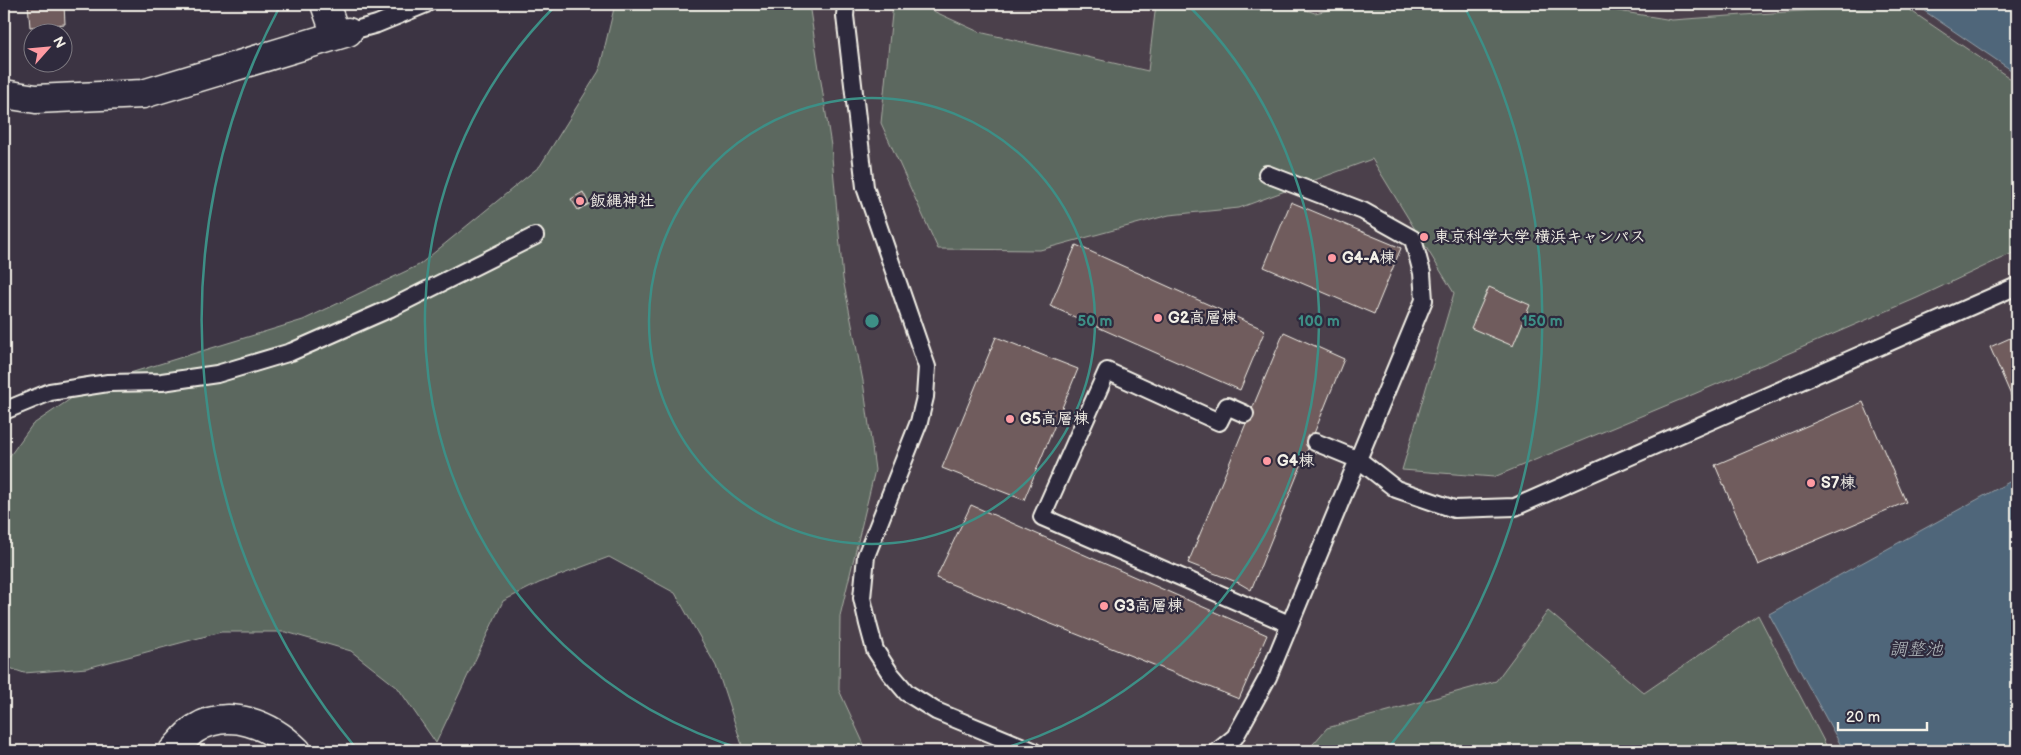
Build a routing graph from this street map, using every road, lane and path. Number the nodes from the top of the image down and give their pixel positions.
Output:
1 (325, 4) edge
2 (426, 4) edge
3 (846, 4) edge
4 (342, 33) junction
5 (4, 94) edge
6 (1267, 174) dead end
7 (535, 236) dead end
8 (2017, 286) edge
9 (4, 411) edge
10 (1245, 414) dead end
11 (1315, 442) dead end
12 (1359, 460) junction
13 (1289, 624) junction
14 (173, 751) edge
15 (297, 751) edge
16 (1033, 751) edge
17 (1218, 751) edge

1 - 4 street
2 - 4 lane
3 - 16 lane
4 - 5 street
6 - 12 lane
7 - 9 lane
8 - 12 lane
10 - 13 lane
11 - 12 lane
12 - 13 lane
13 - 17 lane
14 - 15 street

